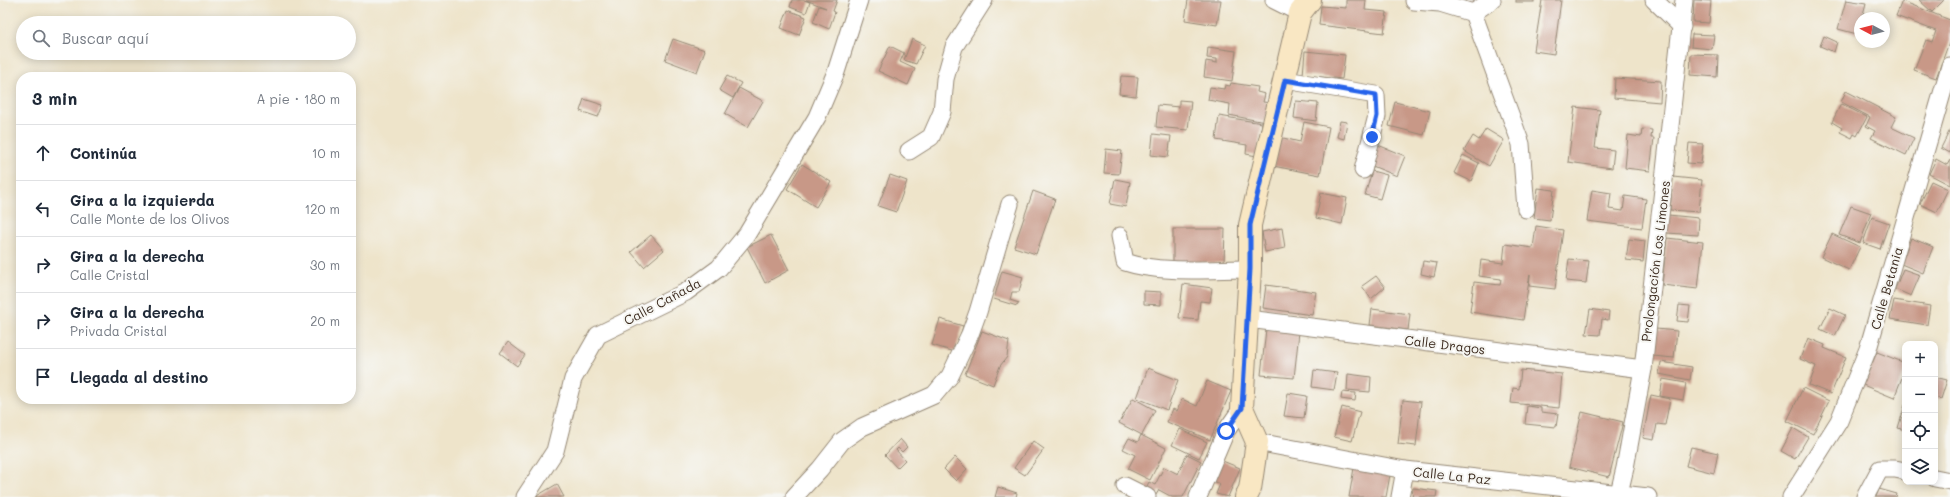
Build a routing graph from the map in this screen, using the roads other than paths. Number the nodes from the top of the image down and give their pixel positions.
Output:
1 (859, 0) edge
2 (984, 0) edge
3 (1274, 0) edge
4 (1492, 0) edge
5 (1654, 0) edge
6 (1684, 0) edge
7 (1414, 1) edge
8 (1305, 7) edge
9 (1473, 13) junction
10 (1682, 27) junction
11 (1950, 66) edge
12 (1285, 80) junction
13 (909, 151) dead end
14 (1363, 170) dead end
15 (1010, 204) dead end
16 (1526, 209) dead end
17 (1120, 236) dead end
18 (1250, 269) junction
19 (1248, 319) junction
20 (1642, 369) junction
21 (1242, 408) junction
22 (1257, 442) junction
23 (1405, 470) junction
24 (1902, 470) edge
25 (1125, 486) dead end
26 (1618, 495) edge
27 (525, 497) edge
28 (794, 497) edge
29 (1147, 497) edge
30 (1198, 497) edge
31 (1246, 497) edge
32 (1400, 497) edge
33 (1648, 497) edge
34 (1791, 497) edge
35 (1865, 497) edge

1 - 27 street, Calle Cañada
2 - 13 street
3 - 8 street
4 - 9 street
5 - 10 street
6 - 10 street, Prolongación Los Limones
7 - 9 street
8 - 12 street
9 - 16 street
10 - 20 street, Prolongación Los Limones
11 - 34 street, Calle Betania
12 - 14 street
12 - 18 street
15 - 28 street
17 - 18 street
18 - 19 street
19 - 20 street, Calle Dragos
19 - 21 street
20 - 26 street, Prolongación Los Limones
21 - 22 street
21 - 30 street
22 - 23 street, Calle La Paz
22 - 31 street
23 - 26 street, Calle La Paz
23 - 32 street
24 - 35 street
25 - 29 street
26 - 33 street, Calle La Paz

